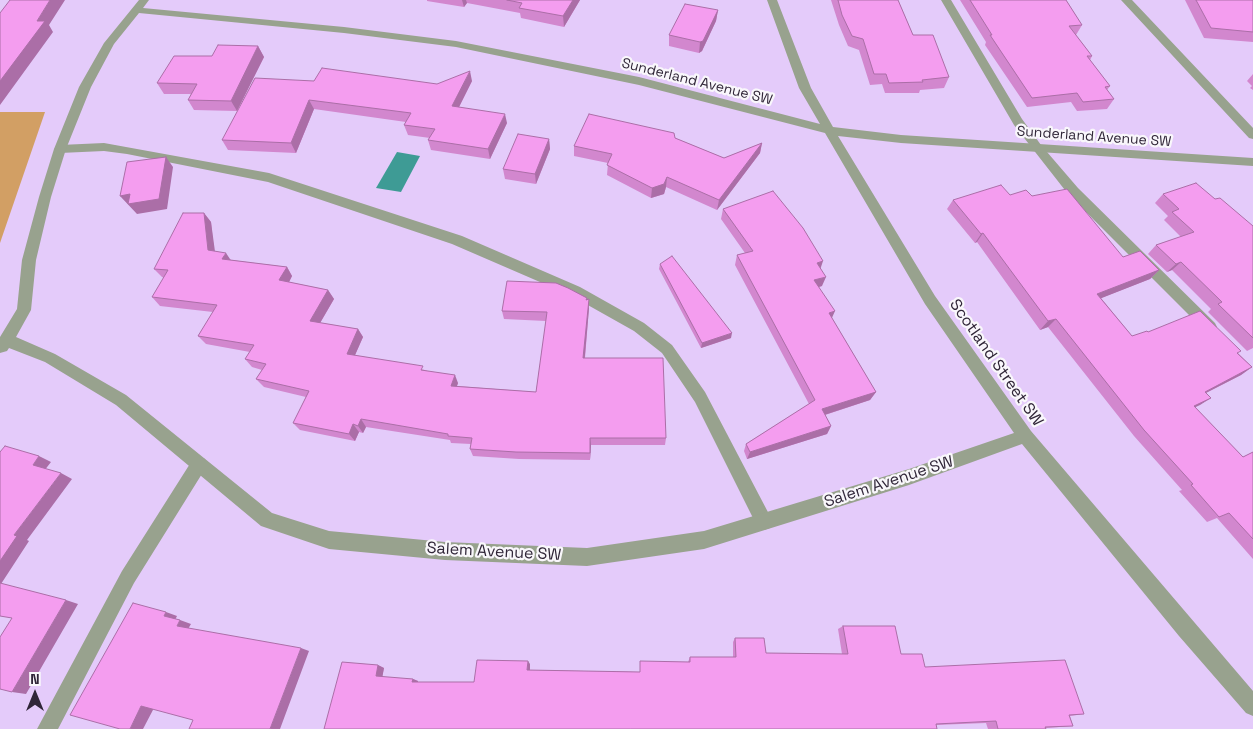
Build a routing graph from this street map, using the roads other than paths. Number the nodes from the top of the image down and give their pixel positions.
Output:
1 (144, 0) edge
2 (772, 0) edge
3 (946, 0) edge
4 (1126, 0) edge
5 (135, 10) junction
6 (831, 131) junction
7 (1253, 135) edge
8 (1037, 148) junction
9 (60, 149) junction
10 (1253, 162) edge
11 (1221, 338) edge
12 (2, 342) edge
13 (1025, 436) junction
14 (199, 464) junction
15 (764, 522) junction
16 (1253, 706) edge
17 (47, 729) edge

1 - 5 street
2 - 6 street, Scotland Street SW
3 - 8 street
4 - 7 street
5 - 6 street, Sunderland Avenue SW
5 - 9 street
6 - 8 street, Sunderland Avenue SW
6 - 13 street, Scotland Street SW
8 - 10 street, Sunderland Avenue SW
8 - 11 street
9 - 12 street
9 - 15 street
12 - 14 street, Salem Avenue SW
13 - 15 street, Salem Avenue SW
13 - 16 street, Scotland Street SW
14 - 15 street, Salem Avenue SW
14 - 17 street

